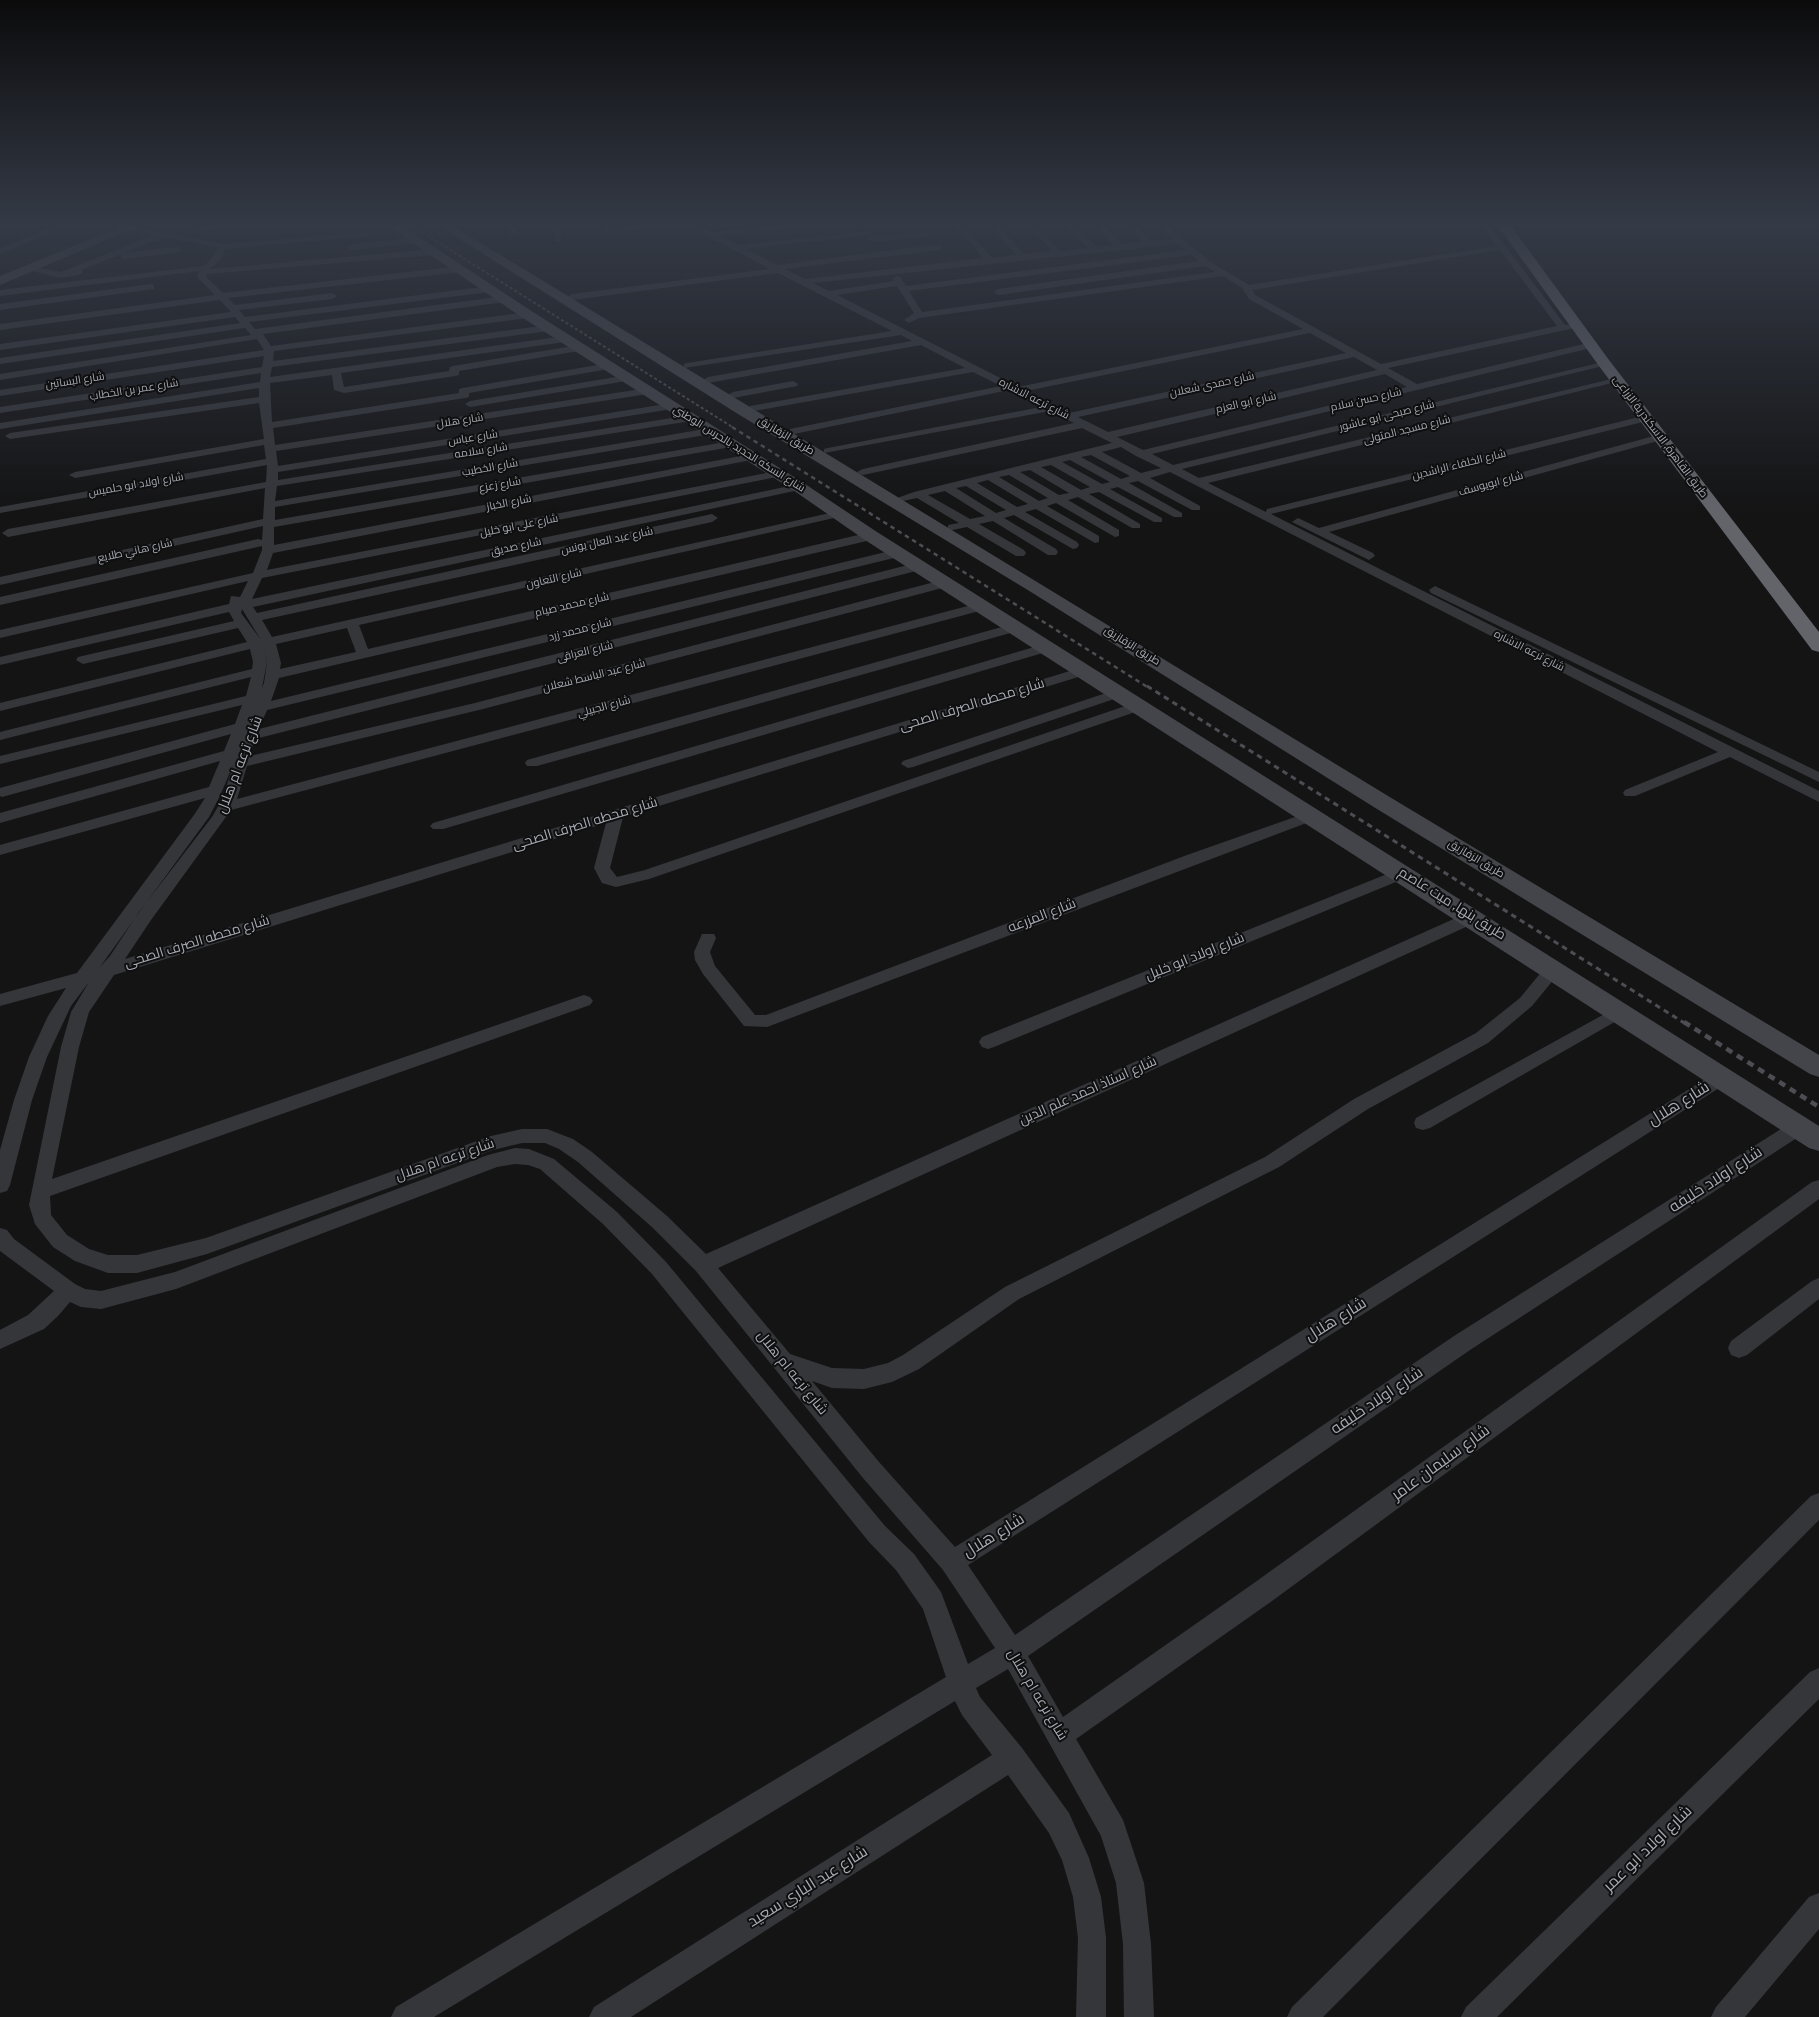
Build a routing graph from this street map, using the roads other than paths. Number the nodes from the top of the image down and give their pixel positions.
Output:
1 (89, 320) edge
2 (140, 320) edge
3 (165, 320) edge
4 (183, 320) edge
5 (195, 320) edge
6 (202, 320) edge
7 (214, 320) edge
8 (217, 320) edge
9 (219, 320) edge
10 (236, 320) edge
11 (251, 320) edge
12 (418, 320) edge
13 (536, 320) edge
14 (604, 320) edge
15 (604, 320) edge
16 (881, 320) edge
17 (912, 320) edge
18 (1294, 320) edge
19 (1564, 320) edge
20 (1566, 320) edge
21 (1586, 320) edge
22 (0, 327) edge
23 (1570, 327) junction
24 (549, 328) junction
25 (899, 329) junction
26 (1312, 330) junction
27 (0, 337) edge
28 (565, 339) junction
29 (923, 342) junction
30 (1592, 345) junction
31 (0, 347) edge
32 (579, 348) junction
33 (1356, 354) junction
34 (447, 356) junction
35 (595, 358) junction
36 (418, 360) junction
37 (0, 361) edge
38 (396, 363) junction
39 (1604, 364) junction
40 (609, 366) junction
41 (687, 366) junction
42 (366, 367) junction
43 (974, 369) junction
44 (1383, 369) junction
45 (336, 371) junction
46 (0, 377) edge
47 (628, 378) junction
48 (1616, 379) junction
49 (708, 380) junction
50 (403, 382) junction
51 (793, 384) dead end
52 (461, 386) junction
53 (1417, 388) junction
54 (1013, 389) junction
55 (648, 391) junction
56 (0, 393) edge
57 (1397, 393) junction
58 (733, 395) junction
59 (80, 398) junction
60 (375, 398) junction
61 (437, 400) junction
62 (412, 404) junction
63 (672, 406) junction
64 (1422, 407) junction
65 (754, 408) junction
66 (1051, 408) junction
67 (0, 410) edge
68 (82, 413) junction
69 (1068, 416) junction
70 (475, 418) junction
71 (691, 418) junction
72 (1084, 424) junction
73 (1663, 424) junction
74 (0, 426) edge
75 (83, 426) junction
76 (420, 427) junction
77 (711, 431) junction
78 (794, 431) junction
79 (30, 434) junction
80 (0, 436) edge
81 (1108, 437) junction
82 (0, 441) edge
83 (731, 444) junction
84 (1120, 444) junction
85 (425, 446) junction
86 (828, 451) junction
87 (1092, 451) junction
88 (1140, 454) junction
89 (271, 455) junction
90 (1071, 456) junction
91 (751, 457) junction
92 (1052, 461) junction
93 (1031, 466) junction
94 (1170, 469) junction
95 (1010, 471) junction
96 (863, 472) junction
97 (1158, 472) junction
98 (778, 474) junction
99 (75, 475) dead end
100 (556, 475) junction
101 (990, 476) junction
102 (1139, 477) junction
103 (967, 482) junction
104 (1198, 482) junction
105 (1119, 483) junction
106 (799, 487) junction
107 (946, 487) junction
108 (481, 488) junction
109 (1099, 488) junction
110 (895, 492) junction
111 (566, 493) junction
112 (1078, 494) junction
113 (813, 496) junction
114 (1056, 500) junction
115 (1215, 502) dead end
116 (504, 504) junction
117 (1241, 504) junction
118 (1036, 505) junction
119 (489, 508) junction
120 (1196, 508) dead end
121 (0, 510) edge
122 (1014, 511) junction
123 (1271, 511) junction
124 (681, 512) junction
125 (839, 514) junction
126 (1178, 515) dead end
127 (993, 516) junction
128 (1158, 520) dead end
129 (690, 522) junction
130 (516, 526) junction
131 (960, 526) junction
132 (1136, 526) dead end
133 (267, 529) junction
134 (1320, 531) junction
135 (8, 533) dead end
136 (1115, 533) dead end
137 (871, 536) junction
138 (1095, 539) dead end
139 (428, 543) junction
140 (712, 543) junction
141 (1073, 545) dead end
142 (1020, 552) dead end
143 (1052, 552) dead end
144 (898, 553) junction
145 (437, 564) junction
146 (608, 566) junction
147 (920, 566) junction
148 (732, 568) junction
149 (408, 570) junction
150 (255, 576) junction
151 (0, 581) edge
152 (414, 583) junction
153 (946, 583) junction
154 (530, 584) junction
155 (324, 588) junction
156 (626, 592) junction
157 (0, 602) edge
158 (328, 602) junction
159 (983, 606) junction
160 (674, 607) junction
161 (545, 612) junction
162 (244, 613) junction
163 (352, 624) junction
164 (688, 626) junction
165 (1016, 627) junction
166 (0, 634) edge
167 (260, 644) junction
168 (1819, 646) edge
169 (1048, 647) junction
170 (703, 648) junction
171 (363, 654) junction
172 (83, 660) dead end
173 (0, 661) edge
174 (1083, 671) junction
175 (266, 673) junction
176 (1118, 693) junction
177 (256, 703) junction
178 (1139, 706) junction
179 (0, 707) edge
180 (245, 732) junction
181 (0, 736) edge
182 (1730, 752) junction
183 (235, 758) junction
184 (0, 760) edge
185 (532, 763) dead end
186 (908, 764) dead end
187 (1819, 778) edge
188 (215, 790) junction
189 (2, 792) dead end
190 (1630, 793) dead end
191 (1819, 797) edge
192 (225, 807) junction
193 (616, 814) junction
194 (1312, 816) junction
195 (0, 818) edge
196 (438, 826) dead end
197 (1442, 832) junction
198 (0, 850) edge
199 (1402, 873) junction
200 (145, 916) junction
201 (1472, 917) junction
202 (125, 920) junction
203 (708, 938) dead end
204 (1553, 968) junction
205 (109, 970) junction
206 (85, 975) junction
207 (0, 1000) edge
208 (584, 1001) dead end
209 (1619, 1012) junction
210 (988, 1042) dead end
211 (1819, 1052) edge
212 (1819, 1068) edge
213 (1721, 1078) junction
214 (1423, 1122) dead end
215 (1799, 1127) junction
216 (1819, 1140) edge
217 (0, 1186) edge
218 (1819, 1188) edge
219 (40, 1191) junction
220 (0, 1236) edge
221 (704, 1265) junction
222 (1819, 1287) edge
223 (68, 1290) junction
224 (0, 1340) edge
225 (1739, 1348) dead end
226 (783, 1362) junction
227 (1819, 1504) edge
228 (952, 1562) junction
229 (1012, 1652) junction
230 (1819, 1681) edge
231 (960, 1684) junction
232 (1061, 1734) junction
233 (1013, 1757) junction
234 (1819, 1907) edge
235 (406, 2017) edge
236 (604, 2017) edge
237 (1091, 2017) edge
238 (1139, 2017) edge
239 (1302, 2017) edge
240 (1476, 2017) edge
241 (1726, 2017) edge

1 - 22 street
2 - 27 street
3 - 31 street
4 - 37 street
5 - 46 street
6 - 56 street, شارع البساتين
7 - 59 street, شارع عمر بن الخطاب
8 - 68 street
9 - 75 street
10 - 89 street
11 - 45 street
12 - 24 street
13 - 24 main road, شارع السكه الحديد بالحرس الوطني
14 - 41 main road, طريق الزقازيق
15 - 110 main road, طريق الزقازيق
16 - 25 street, شارع ترعه الاشاره
17 - 25 street
18 - 26 street
19 - 23 street
20 - 23 highway, طريق القاهرة, الاسكندرية الزراعى
21 - 73 highway, طريق القاهرة, الاسكندرية الزراعى
23 - 30 highway, طريق القاهرة, الاسكندرية الزراعى
23 - 44 street, شارع ابو العزم
24 - 28 main road, شارع السكه الحديد بالحرس الوطني
25 - 29 street, شارع ترعه الاشاره
25 - 41 street
26 - 33 street
26 - 54 street
28 - 32 main road, شارع السكه الحديد بالحرس الوطني
28 - 34 street
29 - 43 street, شارع ترعه الاشاره
29 - 49 street
30 - 39 highway, طريق القاهرة, الاسكندرية الزراعى
30 - 53 street, شارع حسن سلام
32 - 35 main road, شارع السكه الحديد بالحرس الوطني
32 - 52 street
33 - 44 street
33 - 69 street, شارع حمدى شعلان
34 - 36 street
34 - 52 street
35 - 40 main road, شارع السكه الحديد بالحرس الوطني
35 - 52 street
36 - 38 street
36 - 61 street
38 - 42 street
38 - 50 street
39 - 48 highway, طريق القاهرة, الاسكندرية الزراعى
39 - 64 street, شارع صبحى ابو عاشور
40 - 47 main road, شارع السكه الحديد بالحرس الوطني
40 - 52 street
41 - 49 main road, طريق الزقازيق
42 - 45 street
42 - 60 street
43 - 54 street, شارع ترعه الاشاره
43 - 65 street
44 - 53 street
44 - 81 street, شارع ابو العزم
45 - 60 street
47 - 52 street
47 - 55 main road, شارع السكه الحديد بالحرس الوطني
48 - 73 highway, طريق القاهرة, الاسكندرية الزراعى
48 - 104 street, شارع مسجد المتولى
49 - 58 main road, طريق الزقازيق
50 - 60 street
50 - 61 street
50 - 62 street
51 - 58 street
52 - 61 street
52 - 61 street
52 - 70 street
53 - 57 street, شارع حسن سلام
54 - 66 street, شارع ترعه الاشاره
54 - 78 street
55 - 63 main road, شارع السكه الحديد بالحرس الوطني
55 - 70 street, شارع هلال
57 - 64 street
57 - 88 street, شارع حسن سلام
58 - 65 main road, طريق الزقازيق
59 - 67 street, شارع عمر بن الخطاب
59 - 68 street
60 - 62 street
60 - 89 street
61 - 62 street
61 - 70 street, شارع هلال
61 - 76 street, شارع هلال
62 - 76 street
63 - 71 main road, شارع السكه الحديد بالحرس الوطني
63 - 85 street, شارع عباس
64 - 94 street, شارع صبحى ابو عاشور
65 - 78 main road, طريق الزقازيق
66 - 69 street, شارع ترعه الاشاره
66 - 86 street
68 - 74 street
68 - 75 street
69 - 72 street, شارع ترعه الاشاره
71 - 77 main road, شارع السكه الحديد بالحرس الوطني
71 - 89 street, شارع سلامه
72 - 81 street, شارع ترعه الاشاره
72 - 96 street
73 - 123 street, شارع الخلفاء الراشدين
73 - 134 street, شارع ابويوسف
73 - 168 highway, طريق القاهرة, الاسكندرية الزراعى
75 - 79 street
76 - 85 street
76 - 89 street, شارع هلال
77 - 83 main road, شارع السكه الحديد بالحرس الوطني
77 - 133 street, شارع الخطيب
78 - 86 main road, طريق الزقازيق
79 - 80 street
79 - 82 street
81 - 84 street, شارع ترعه الاشاره
81 - 110 street, شارع ابو العزم
83 - 91 main road, شارع السكه الحديد بالحرس الوطني
83 - 100 street, شارع زعزع
84 - 87 street
84 - 88 street, شارع ترعه الاشاره
85 - 89 street, شارع عباس
86 - 96 main road, طريق الزقازيق
87 - 90 street
87 - 102 street
88 - 94 street, شارع ترعه الاشاره
89 - 99 street
89 - 121 street, شارع اولاد ابو حلميس
89 - 133 street
89 - 135 street
90 - 92 street
90 - 105 street
91 - 98 main road, شارع السكه الحديد بالحرس الوطني
91 - 111 street, شارع الخباز
92 - 93 street
92 - 109 street
93 - 95 street
93 - 112 street
94 - 97 street, شارع صبحى ابو عاشور
94 - 104 street, شارع ترعه الاشاره
95 - 101 street
95 - 114 street
96 - 110 main road, طريق الزقازيق
97 - 102 street, شارع صبحى ابو عاشور
97 - 115 street
98 - 106 main road, شارع السكه الحديد بالحرس الوطني
98 - 130 street, شارع على ابو خليل
100 - 108 street, شارع زعزع
100 - 111 street
101 - 103 street
101 - 118 street
102 - 105 street, شارع صبحى ابو عاشور
102 - 120 street
103 - 107 street
103 - 122 street
104 - 117 street, شارع ترعه الاشاره
105 - 109 street, شارع صبحى ابو عاشور
105 - 126 street
106 - 113 main road, شارع السكه الحديد بالحرس الوطني
106 - 124 street, شارع صديق
107 - 110 street
107 - 127 street
108 - 119 street
108 - 133 street, شارع زعزع
109 - 112 street, شارع صبحى ابو عاشور
109 - 128 street
110 - 131 main road, طريق الزقازيق
110 - 197 main road, طريق الزقازيق
111 - 116 street, شارع الخباز
112 - 114 street, شارع صبحى ابو عاشور
112 - 132 street
113 - 125 main road, شارع السكه الحديد بالحرس الوطني
113 - 129 street, شارع عبد العال يونس
114 - 118 street, شارع صبحى ابو عاشور
114 - 136 street
116 - 119 street, شارع الخباز
116 - 130 street
117 - 123 street, شارع ترعه الاشاره
117 - 182 street, شارع ترعه الاشاره
118 - 122 street, شارع صبحى ابو عاشور
118 - 138 street
119 - 133 street, شارع الخباز
122 - 127 street, شارع صبحى ابو عاشور
122 - 141 street
123 - 134 street, شارع ترعه الاشاره
124 - 129 street
124 - 145 street, شارع صديق
125 - 137 main road, شارع السكه الحديد بالحرس الوطني
125 - 140 street, شارع التعاون
127 - 131 street, شارع صبحى ابو عاشور
127 - 143 street
129 - 152 street, شارع عبد العال يونس
130 - 139 street, شارع على ابو خليل
131 - 142 street
131 - 197 main road, طريق الزقازيق
133 - 150 street
133 - 151 street, شارع هاني طلايع
133 - 157 street
134 - 187 street, شارع ترعه الاشاره
137 - 144 main road, شارع السكه الحديد بالحرس الوطني
137 - 148 street, شارع محمد صيام
139 - 145 street
139 - 150 street, شارع على ابو خليل
140 - 146 street, شارع التعاون
140 - 148 street
144 - 147 main road, شارع السكه الحديد بالحرس الوطني
144 - 160 street, شارع محمد زرد
145 - 149 street, شارع صديق
146 - 154 street, شارع التعاون
146 - 156 street
147 - 153 main road, شارع السكه الحديد بالحرس الوطني
147 - 164 street, شارع العراقى
148 - 156 street, شارع محمد صيام
149 - 152 street
149 - 155 street, شارع صديق
150 - 162 street
150 - 166 street, شارع على ابو خليل
152 - 158 street, شارع عبد العال يونس
153 - 159 main road, شارع السكه الحديد بالحرس الوطني
153 - 170 street, شارع عبد الباسط شعلان
154 - 161 street
154 - 163 street, شارع التعاون
155 - 158 street
155 - 162 street, شارع صديق
156 - 161 street, شارع محمد صيام
158 - 162 street, شارع عبد العال يونس
159 - 165 main road, شارع السكه الحديد بالحرس الوطني
159 - 192 street, شارع الجبيلي
160 - 164 street
160 - 177 street, شارع محمد زرد
161 - 171 street, شارع محمد صيام
162 - 167 street, شارع ترعه ام هلال
162 - 172 street
162 - 173 street
163 - 167 street, شارع التعاون
163 - 171 street
164 - 170 street
164 - 180 street, شارع العراقى
165 - 169 main road, شارع السكه الحديد بالحرس الوطني
165 - 185 street
167 - 175 street, شارع ترعه ام هلال
167 - 179 street, شارع التعاون
169 - 174 main road, شارع السكه الحديد بالحرس الوطني
169 - 196 street
170 - 183 street, شارع عبد الباسط شعلان
171 - 175 street, شارع محمد صيام
174 - 176 main road, طريق بنها, ميت عاصم
174 - 193 street, شارع محطه الصرف الصحى
175 - 177 street, شارع ترعه ام هلال
175 - 181 street, شارع محمد صيام
176 - 178 main road, طريق بنها, ميت عاصم
176 - 186 street
177 - 180 street, شارع ترعه ام هلال
177 - 184 street, شارع محمد زرد
178 - 193 street
178 - 194 main road, طريق بنها, ميت عاصم
180 - 183 street, شارع ترعه ام هلال
180 - 189 street, شارع العراقى
182 - 190 street
182 - 191 street, شارع ترعه الاشاره
183 - 188 street, شارع ترعه ام هلال
183 - 192 street, شارع ترعه ام هلال
183 - 195 street, شارع عبد الباسط شعلان
188 - 198 street
188 - 202 street, شارع ترعه ام هلال
192 - 200 street, شارع ترعه ام هلال
193 - 205 street, شارع محطه الصرف الصحى
194 - 199 main road, طريق بنها, ميت عاصم
194 - 203 street, شارع المزرعه
197 - 211 main road, طريق الزقازيق
197 - 212 main road, طريق الزقازيق
199 - 201 main road, طريق بنها, ميت عاصم
199 - 210 street, شارع اولاد ابو خليل
200 - 202 street
200 - 205 street, شارع ترعه ام هلال
201 - 204 main road, طريق بنها, ميت عاصم
201 - 221 street, شارع استاذ احمد علم الدين
202 - 206 street, شارع ترعه ام هلال
204 - 209 main road, طريق بنها, ميت عاصم
204 - 226 street
205 - 206 street, شارع محطه الصرف الصحى
205 - 219 street, شارع ترعه ام هلال
206 - 207 street, شارع محطه الصرف الصحى
206 - 217 street, شارع ترعه ام هلال
208 - 219 street
209 - 213 main road, طريق بنها, ميت عاصم
209 - 214 street
213 - 215 main road, طريق بنها, ميت عاصم
213 - 228 street, شارع هلال
215 - 216 main road, طريق بنها, ميت عاصم
215 - 229 street, شارع اولاد خليفه
218 - 232 street, شارع سليمان عامر
219 - 221 street, شارع ترعه ام هلال
220 - 223 street, شارع ترعه ام هلال
221 - 226 street, شارع ترعه ام هلال
222 - 225 street
223 - 224 street
223 - 231 street, شارع ترعه ام هلال
226 - 228 street, شارع ترعه ام هلال
227 - 239 street
228 - 229 street, شارع ترعه ام هلال
229 - 231 street, شارع اولاد خليفه
229 - 232 street, شارع ترعه ام هلال
230 - 240 street, شارع اولاد ابو عمر
231 - 233 street, شارع ترعه ام هلال
231 - 235 street, شارع اولاد خليفه
232 - 238 street, شارع ترعه ام هلال
233 - 236 street, شارع عبد الباري سعيد
233 - 237 street, شارع ترعه ام هلال
234 - 241 street

